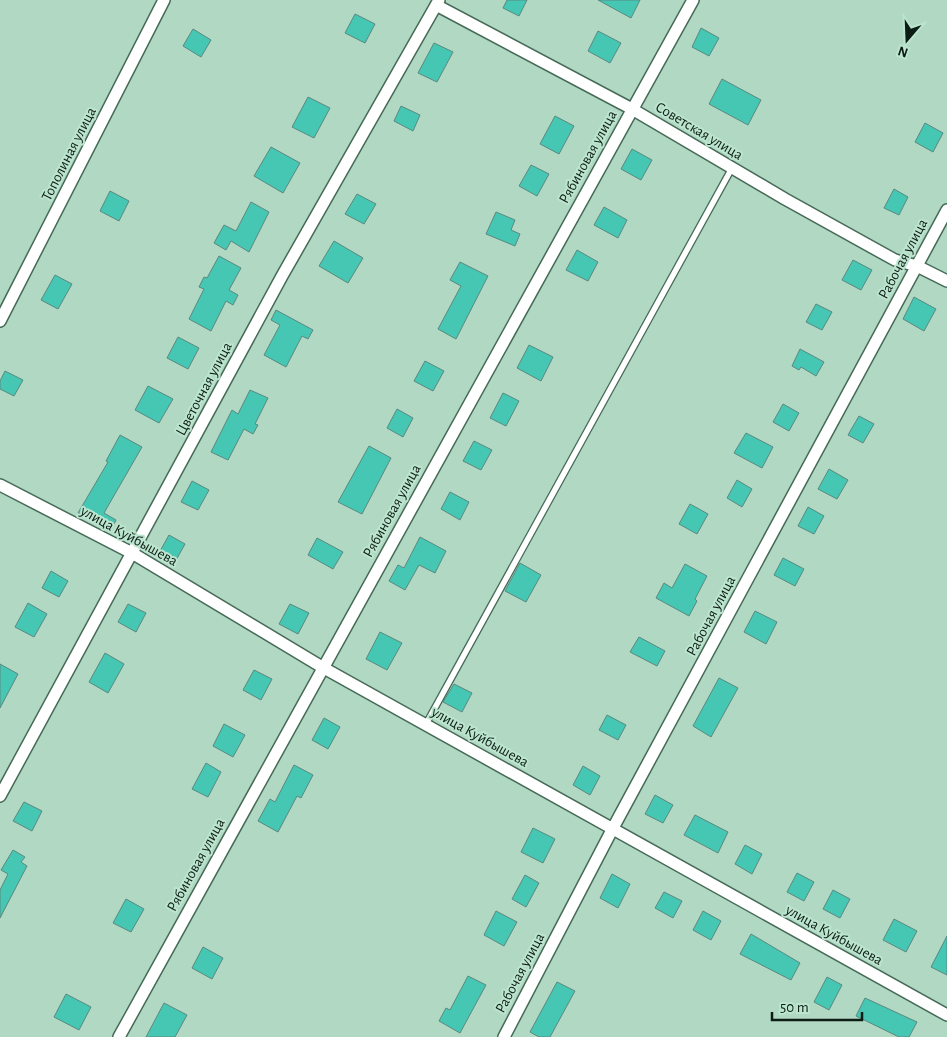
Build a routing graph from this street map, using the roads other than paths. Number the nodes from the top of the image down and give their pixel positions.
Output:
1 (164, 0) edge
2 (693, 0) edge
3 (438, 3) edge
4 (632, 109) junction
5 (732, 168) junction
6 (947, 210) edge
7 (916, 266) junction
8 (947, 280) edge
9 (0, 322) edge
10 (0, 485) edge
11 (132, 553) junction
12 (322, 667) junction
13 (426, 724) junction
14 (0, 796) edge
15 (613, 828) junction
16 (947, 1015) edge
17 (119, 1037) edge
18 (504, 1037) edge

1 - 9 street, Тополиная улица
2 - 4 street, Рябиновая улица
3 - 4 street, Советская улица
3 - 11 street, Цветочная улица
4 - 5 street, Советская улица
4 - 12 street, Рябиновая улица
5 - 7 street, Советская улица
5 - 13 lane
6 - 7 street, Рабочая улица
7 - 8 street, Советская улица
7 - 15 street, Рабочая улица
10 - 11 street, улица Куйбышева
11 - 12 street, улица Куйбышева
11 - 14 street, Цветочная улица
12 - 13 street, улица Куйбышева
12 - 17 street, Рябиновая улица
13 - 15 street, улица Куйбышева
15 - 16 street, улица Куйбышева
15 - 18 street, Рабочая улица

